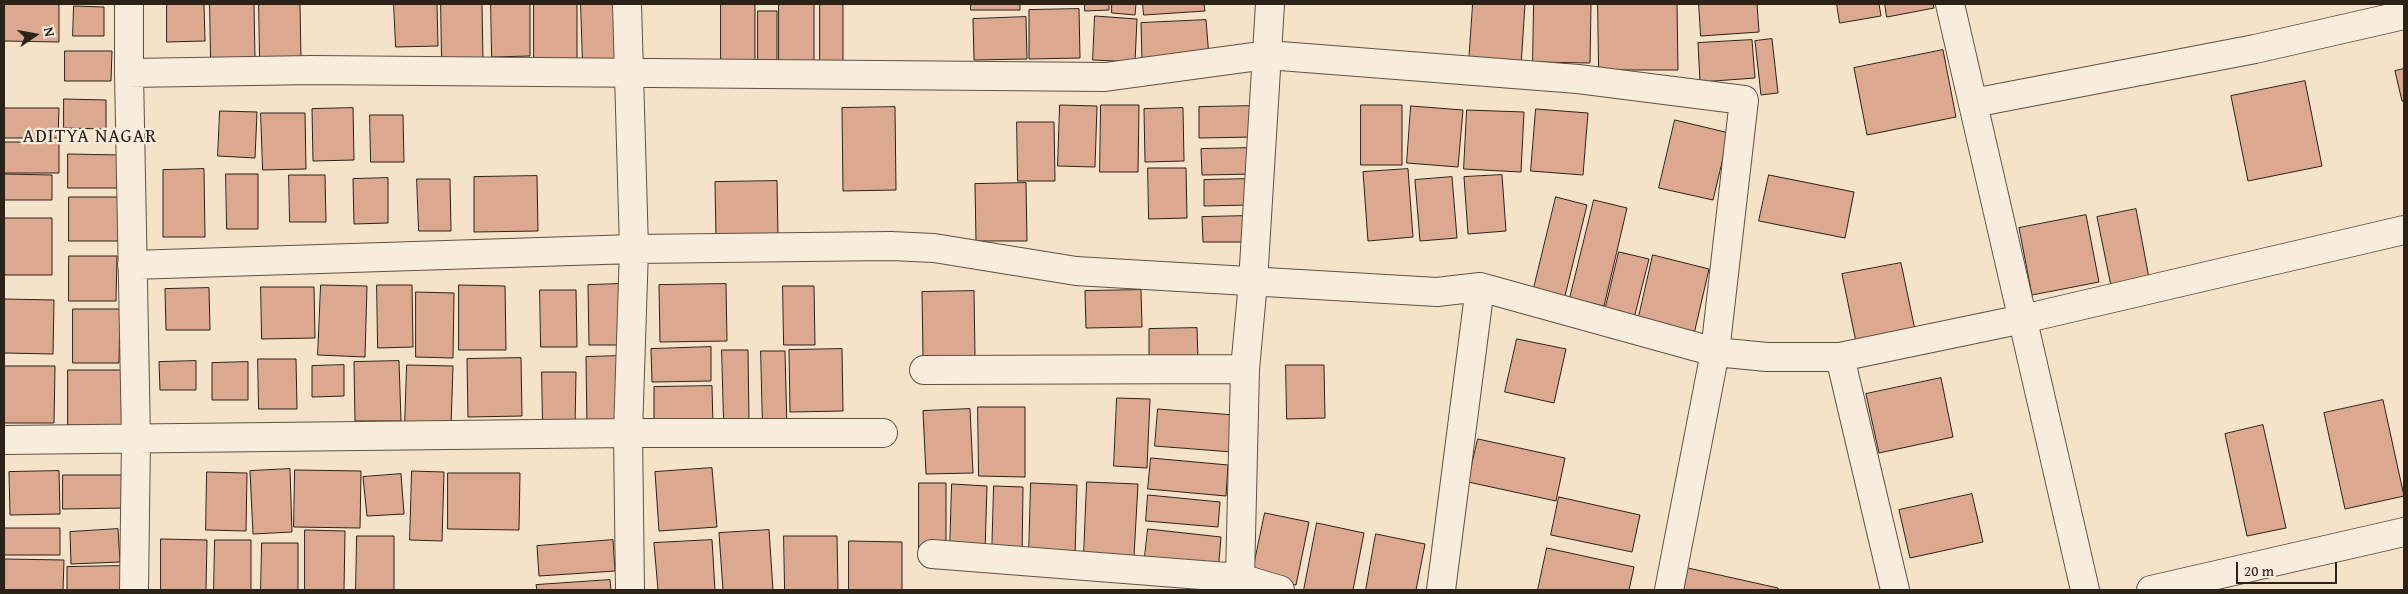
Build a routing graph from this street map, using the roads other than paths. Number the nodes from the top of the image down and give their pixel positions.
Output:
1 (129, 4) edge
2 (628, 4) edge
3 (1270, 4) edge
4 (1950, 4) edge
5 (2404, 15) edge
6 (1267, 55) junction
7 (128, 73) junction
8 (629, 73) junction
9 (1973, 103) junction
10 (2404, 230) edge
11 (634, 249) junction
12 (132, 265) junction
13 (1253, 282) junction
14 (1480, 287) junction
15 (2023, 319) junction
16 (1715, 352) junction
17 (1840, 356) junction
18 (1245, 369) junction
19 (924, 370) dead end
20 (628, 433) junction
21 (883, 434) dead end
22 (136, 439) junction
23 (4, 440) edge
24 (2404, 532) edge
25 (932, 554) dead end
26 (1240, 578) junction
27 (134, 590) edge
28 (630, 590) edge
29 (1280, 590) edge
30 (1441, 590) edge
31 (1669, 590) edge
32 (1895, 590) edge
33 (2085, 590) edge
34 (2151, 590) edge

1 - 7 street
2 - 8 street
3 - 6 street
4 - 9 street
5 - 9 street
6 - 8 street
6 - 13 street
6 - 16 street
7 - 8 street
7 - 12 street
8 - 11 street
9 - 15 street
10 - 15 street
11 - 12 street
11 - 13 street
11 - 20 street
12 - 22 street
13 - 14 street
13 - 18 street
14 - 16 street
14 - 30 street
15 - 17 street
15 - 33 street
16 - 17 street
16 - 31 street
17 - 32 street
18 - 19 street
18 - 26 street
20 - 21 street
20 - 22 street
20 - 28 street
22 - 23 street
22 - 27 street
24 - 34 street
25 - 26 street
26 - 29 street

